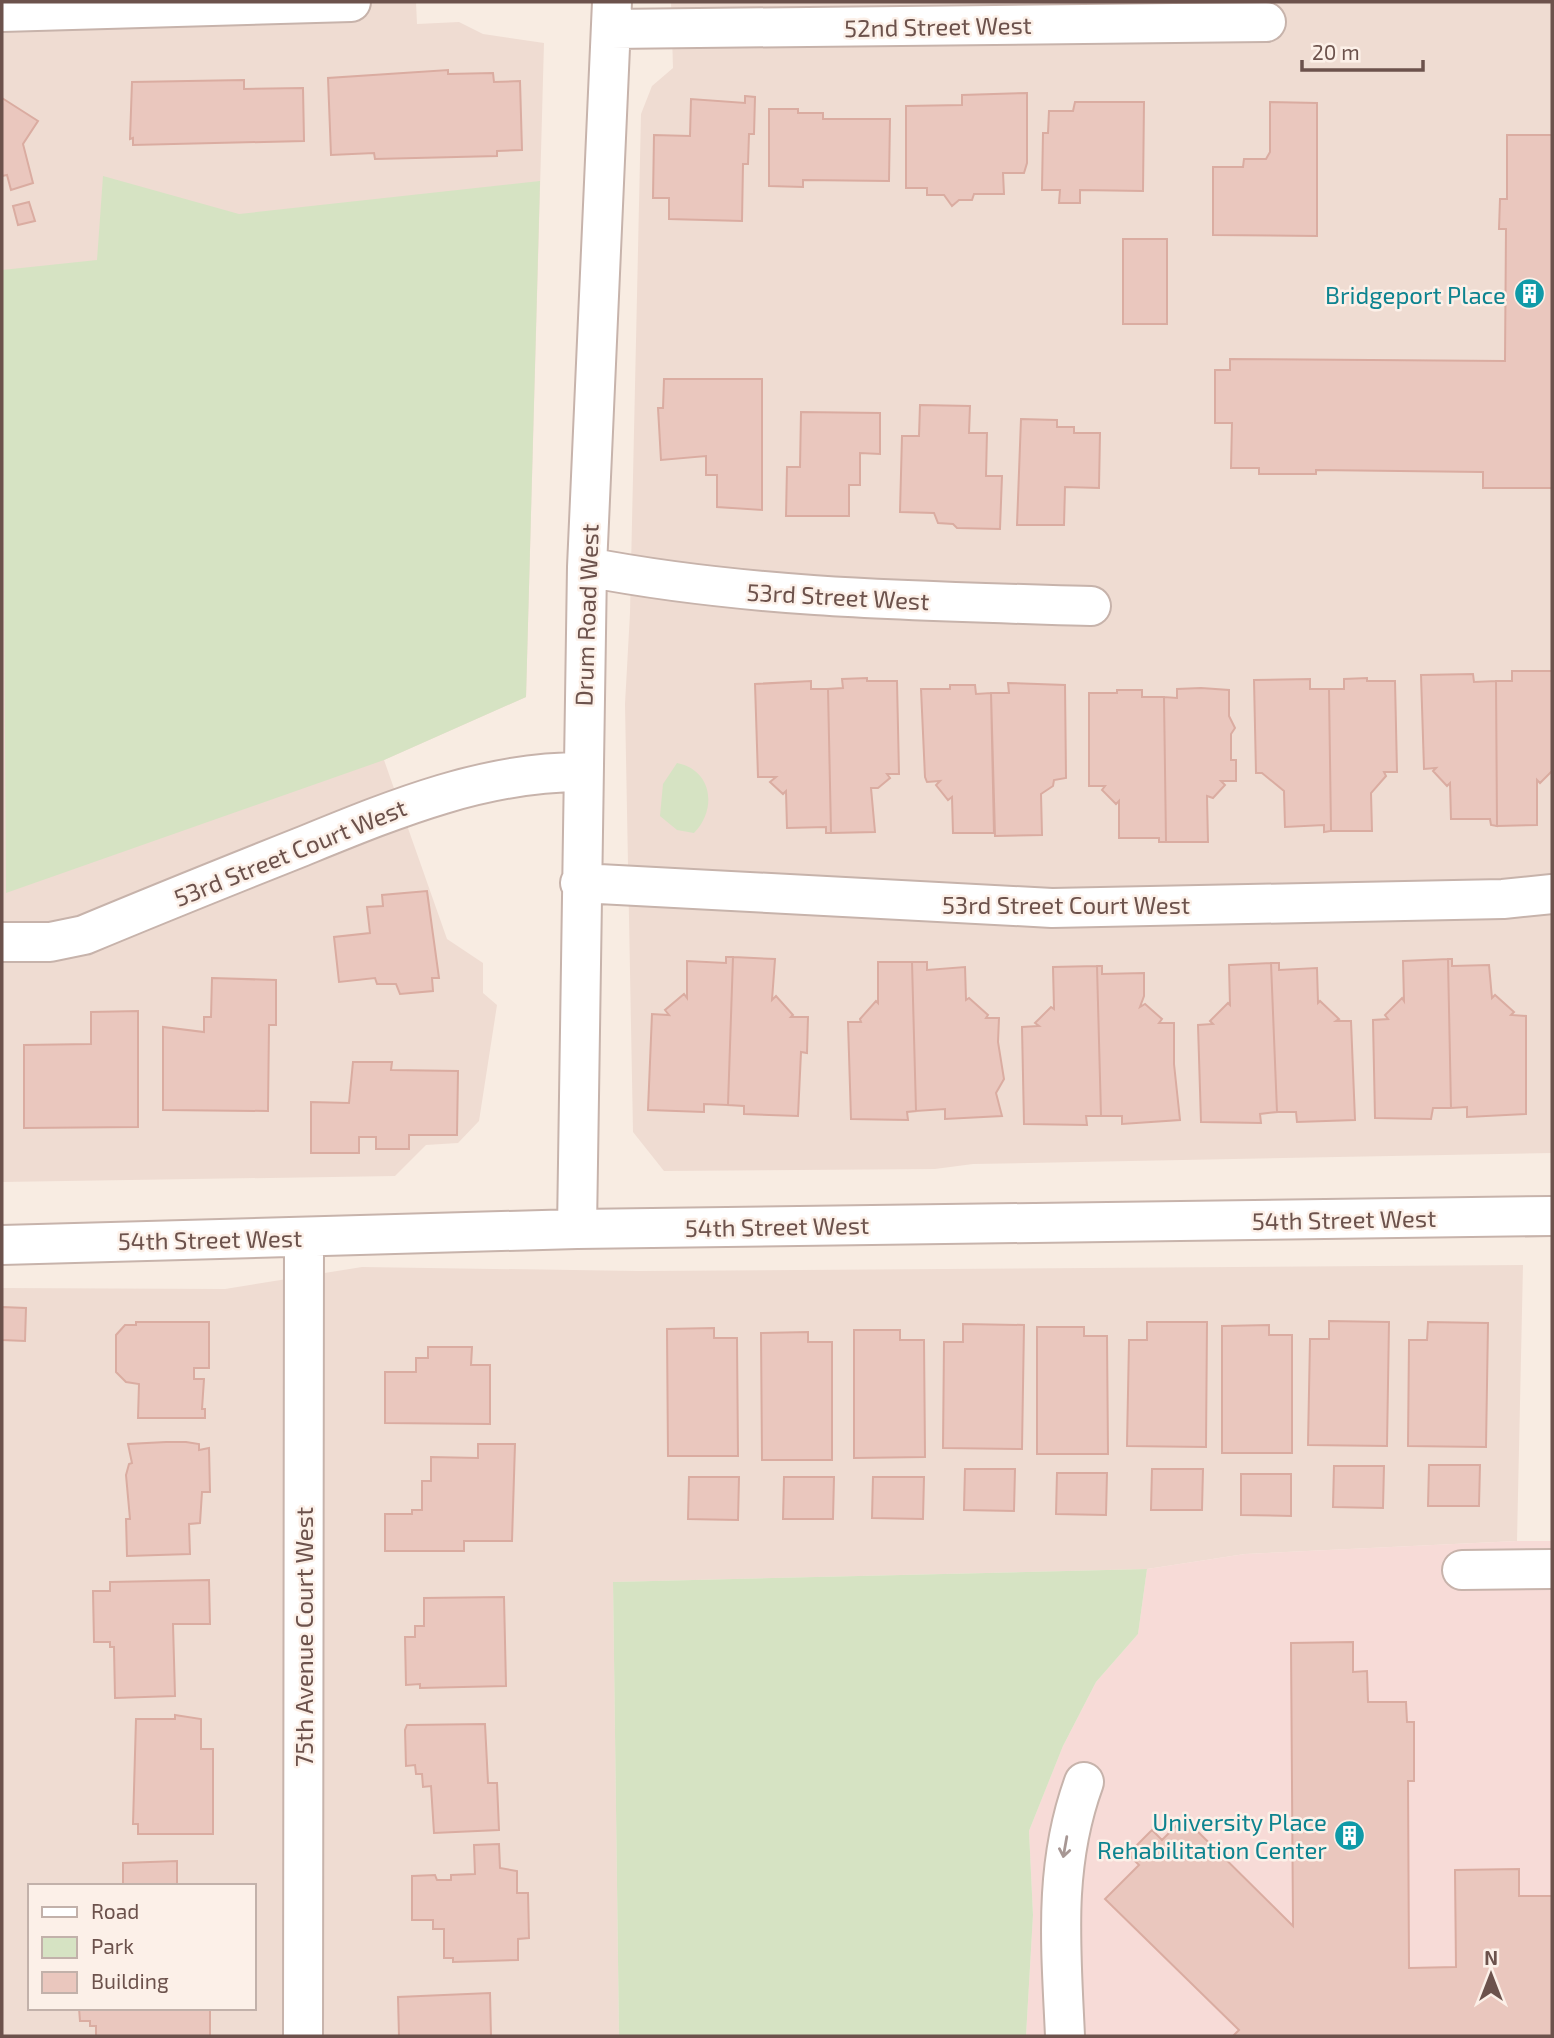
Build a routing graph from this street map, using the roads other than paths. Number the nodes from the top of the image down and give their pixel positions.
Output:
1 (351, 2) edge
2 (2, 12) edge
3 (612, 15) edge
4 (1266, 22) dead end
5 (587, 567) junction
6 (1091, 606) dead end
7 (581, 772) junction
8 (580, 883) junction
9 (1552, 894) edge
10 (2, 942) edge
11 (1552, 1216) edge
12 (577, 1229) junction
13 (304, 1237) junction
14 (2, 1245) edge
15 (1552, 1569) edge
16 (1462, 1570) dead end
17 (1084, 1782) dead end
18 (303, 2036) edge
19 (1065, 2036) edge

1 - 2 street
3 - 4 street, 52nd Street West
3 - 5 street, Drum Road West
5 - 6 street, 53rd Street West
5 - 7 street, Drum Road West
7 - 8 street, Drum Road West
7 - 10 street, 53rd Street Court West
8 - 9 street, 53rd Street Court West
8 - 12 street, Drum Road West
11 - 12 street, 54th Street West
12 - 13 street, 54th Street West
13 - 14 street, 54th Street West
13 - 18 street, 75th Avenue Court West
15 - 16 street
17 -> 19 street

